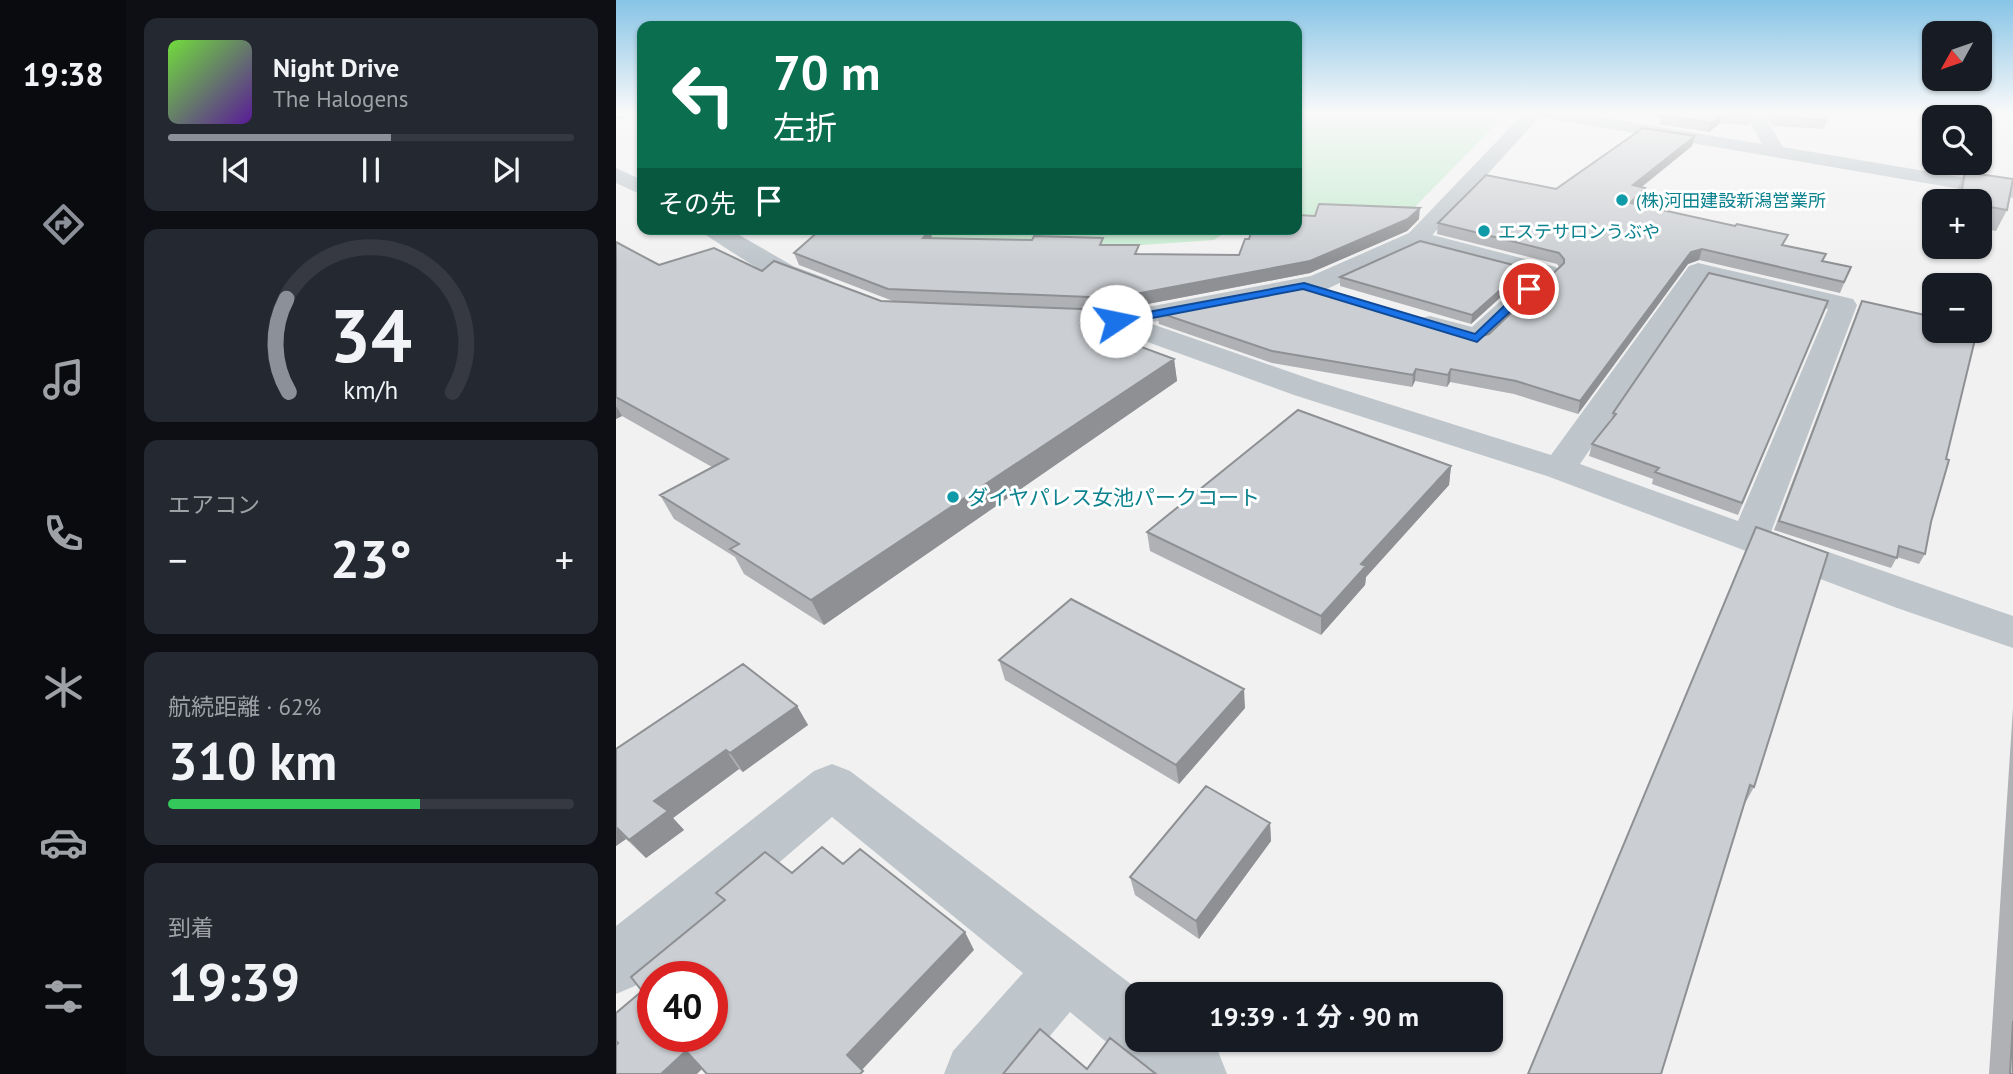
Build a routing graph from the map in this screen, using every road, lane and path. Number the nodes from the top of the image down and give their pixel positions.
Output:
1 (1488, 162) edge
2 (1836, 162) edge
3 (616, 174) edge
4 (637, 186) edge
5 (2013, 192) edge
6 (722, 235) edge
7 (1417, 238) junction
8 (1304, 286) junction
9 (836, 292) edge
10 (1344, 298) edge
11 (1410, 318) edge
12 (1062, 320) edge
13 (1116, 321) junction
14 (1559, 470) junction
15 (1749, 539) junction
16 (2013, 632) edge
17 (616, 964) edge
18 (1065, 971) junction
19 (1125, 1018) edge
20 (1167, 1052) edge
21 (976, 1074) edge
22 (1195, 1074) edge

1 - 7 street
2 - 5 street
3 - 4 street
6 - 9 street
7 - 8 street
7 - 11 street
8 - 10 street
8 - 13 street
12 - 13 street
13 - 14 street
14 - 15 street
14 - 15 street
15 - 16 street
17 - 18 street
18 - 19 street
18 - 21 street
20 - 22 street

